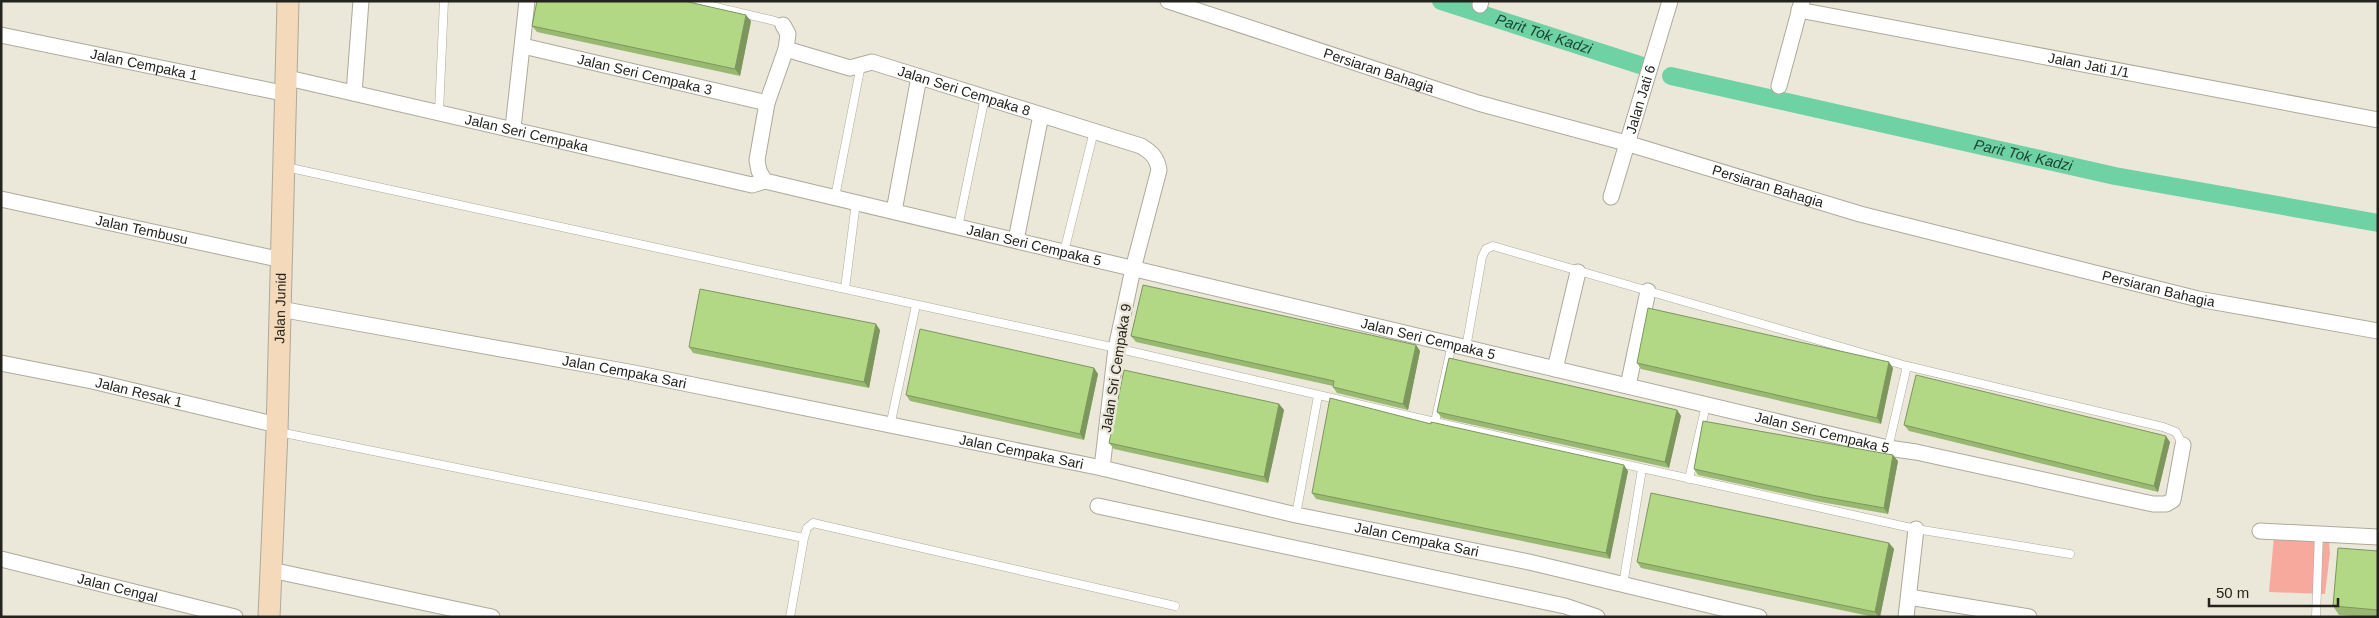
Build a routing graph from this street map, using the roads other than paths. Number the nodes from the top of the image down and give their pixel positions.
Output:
1 (288, 1) edge
2 (361, 1) edge
3 (444, 1) edge
4 (527, 1) edge
5 (691, 1) edge
6 (1168, 1) edge
7 (1670, 1) edge
8 (1801, 6) edge
9 (783, 25) joint
10 (1, 36) edge
11 (523, 46) junction
12 (786, 48) junction
13 (861, 64) junction
14 (919, 77) junction
15 (287, 86) junction
16 (1779, 86) dead end
17 (354, 93) junction
18 (985, 97) junction
19 (767, 103) junction
20 (439, 112) junction
21 (1041, 115) junction
22 (2378, 120) edge
23 (513, 128) junction
24 (1094, 131) junction
25 (1626, 143) junction
26 (1141, 146) joint
27 (284, 167) junction
28 (765, 181) junction
29 (835, 197) junction
30 (1612, 197) dead end
31 (1, 199) edge
32 (856, 202) junction
33 (894, 211) junction
34 (958, 227) junction
35 (1016, 240) junction
36 (1064, 252) junction
37 (282, 260) junction
38 (1133, 268) junction
39 (1578, 272) junction
40 (846, 289) junction
41 (1648, 291) junction
42 (916, 305) junction
43 (280, 309) junction
44 (2378, 331) edge
45 (1459, 346) junction
46 (1116, 348) junction
47 (1, 363) edge
48 (1907, 366) junction
49 (1555, 369) junction
50 (1628, 386) junction
51 (1318, 396) junction
52 (1706, 405) junction
53 (1434, 422) junction
54 (890, 426) junction
55 (277, 429) junction
56 (2183, 445) joint
57 (1888, 448) junction
58 (1102, 468) junction
59 (1642, 469) junction
60 (1689, 479) junction
61 (1098, 506) dead end
62 (1296, 515) junction
63 (1916, 529) junction
64 (2260, 531) dead end
65 (2319, 532) junction
66 (2378, 537) edge
67 (804, 538) junction
68 (2070, 554) dead end
69 (1, 559) edge
70 (272, 570) junction
71 (1623, 586) junction
72 (1909, 597) junction
73 (1176, 606) dead end
74 (235, 617) edge
75 (269, 617) edge
76 (492, 617) edge
77 (790, 617) edge
78 (1597, 617) edge
79 (1759, 617) edge
80 (1906, 617) edge
81 (2029, 617) edge
82 (2316, 617) edge

1 - 15 street, Jalan Junid
2 - 17 street
3 - 20 lane
4 - 11 street
5 - 9 lane
6 - 25 street, Persiaran Bahagia
7 - 25 street, Jalan Jati 6
8 - 16 street
8 - 22 street, Jalan Jati 1/1
9 - 12 street
10 - 15 street, Jalan Cempaka 1
11 - 19 street, Jalan Seri Cempaka 3
11 - 23 street
12 - 13 street, Jalan Seri Cempaka 8
12 - 19 street
13 - 14 street, Jalan Seri Cempaka 8
13 - 29 lane
14 - 18 street, Jalan Seri Cempaka 8
14 - 33 street
15 - 17 street, Jalan Seri Cempaka
15 - 27 street, Jalan Junid
17 - 20 street, Jalan Seri Cempaka
18 - 21 street, Jalan Seri Cempaka 8
18 - 34 lane
19 - 28 street
20 - 23 street, Jalan Seri Cempaka
21 - 24 street, Jalan Seri Cempaka 8
21 - 35 street
23 - 28 street, Jalan Seri Cempaka
24 - 26 street, Jalan Seri Cempaka 8
24 - 36 lane
25 - 30 street, Jalan Jati 6
25 - 44 street, Persiaran Bahagia
26 - 38 street, Jalan Sri Cempaka 9
27 - 37 street, Jalan Junid
27 - 40 lane
28 - 29 street, Jalan Seri Cempaka 5
29 - 32 street, Jalan Seri Cempaka 5
31 - 37 street, Jalan Tembusu
32 - 33 street, Jalan Seri Cempaka 5
32 - 40 lane
33 - 34 street, Jalan Seri Cempaka 5
34 - 35 street, Jalan Seri Cempaka 5
35 - 36 street, Jalan Seri Cempaka 5
36 - 38 street, Jalan Seri Cempaka 5
37 - 43 street, Jalan Junid
38 - 45 street, Jalan Seri Cempaka 5
38 - 46 street, Jalan Sri Cempaka 9
39 - 41 lane
39 - 45 lane
39 - 49 street
40 - 42 lane
41 - 48 lane
41 - 50 street
42 - 46 lane
42 - 54 lane
43 - 54 street, Jalan Cempaka Sari
43 - 55 street, Jalan Junid
45 - 49 street, Jalan Seri Cempaka 5
45 - 53 lane
46 - 51 lane
46 - 58 street, Jalan Sri Cempaka 9
47 - 55 street, Jalan Resak 1
48 - 56 lane
48 - 57 lane
49 - 50 street, Jalan Seri Cempaka 5
50 - 52 street, Jalan Seri Cempaka 5
51 - 53 lane
51 - 62 lane
52 - 57 street, Jalan Seri Cempaka 5
52 - 60 lane
53 - 59 lane
54 - 58 street, Jalan Cempaka Sari
55 - 67 lane
55 - 70 street, Jalan Junid
56 - 57 street, Jalan Seri Cempaka 5
58 - 62 street, Jalan Cempaka Sari
59 - 60 lane
59 - 71 lane
60 - 63 lane
61 - 78 street
62 - 71 street, Jalan Cempaka Sari
63 - 68 lane
63 - 72 street
64 - 65 street
65 - 66 street
65 - 82 lane
67 - 73 lane
67 - 77 lane
69 - 74 street, Jalan Cengal
70 - 75 street, Jalan Junid
70 - 76 street
71 - 79 street, Jalan Cempaka Sari
72 - 80 street
72 - 81 street

